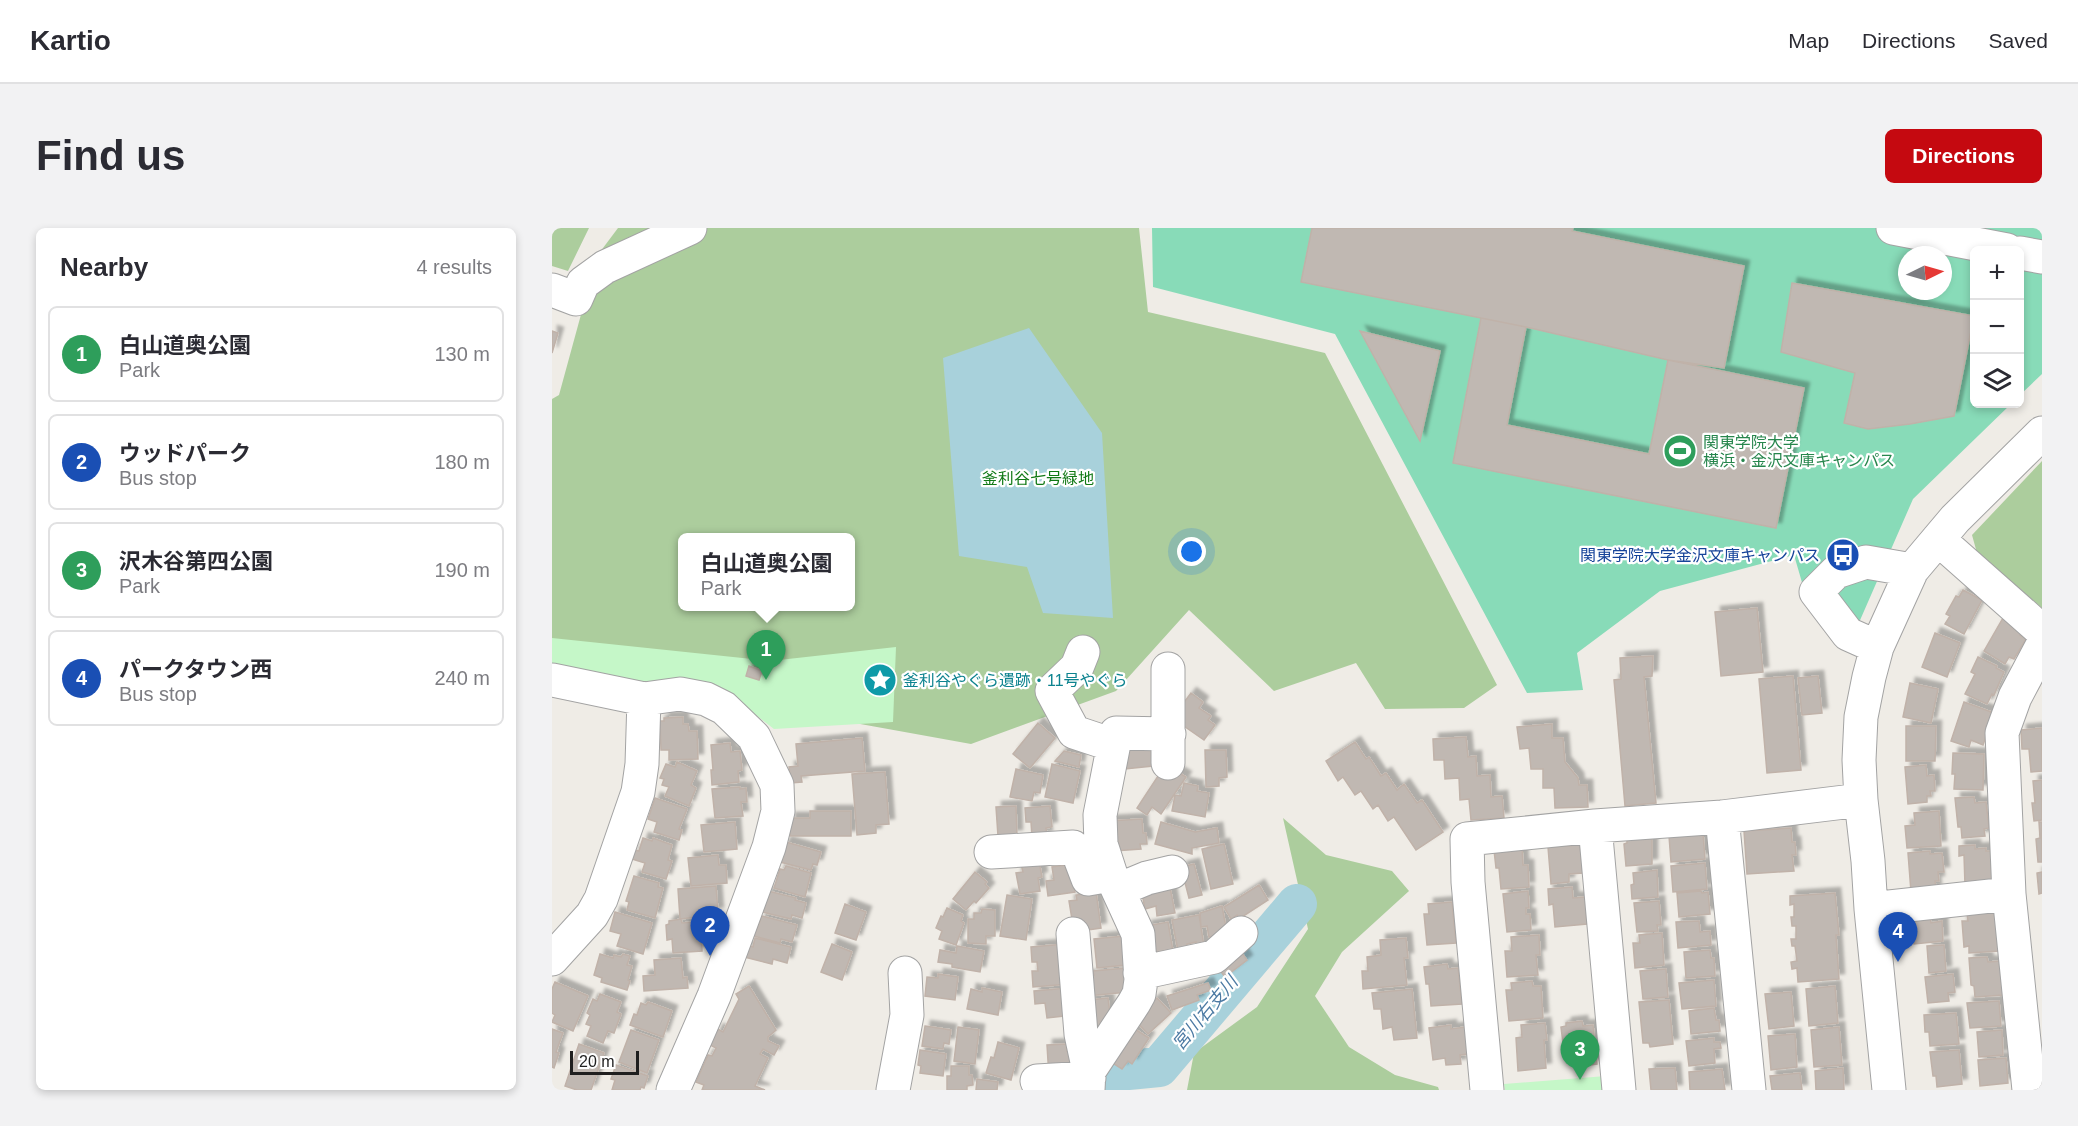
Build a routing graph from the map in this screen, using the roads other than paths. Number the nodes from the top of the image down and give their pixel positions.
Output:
1 (690, 228) edge
2 (1893, 228) edge
3 (1986, 246) edge
4 (2024, 254) edge
5 (2042, 257) edge
6 (552, 290) edge
7 (2042, 433) edge
8 (1938, 538) junction
9 (1912, 570) junction
10 (2042, 631) edge
11 (2042, 646) edge
12 (1877, 647) junction
13 (1083, 652) dead end
14 (1168, 669) dead end
15 (552, 680) edge
16 (644, 699) junction
17 (1113, 745) junction
18 (1861, 800) junction
19 (1100, 814) junction
20 (1722, 817) junction
21 (1595, 826) junction
22 (1073, 847) junction
23 (991, 852) dead end
24 (1172, 872) dead end
25 (1114, 883) junction
26 (2009, 894) junction
27 (1871, 909) junction
28 (1241, 933) dead end
29 (1072, 934) dead end
30 (552, 959) edge
31 (905, 973) dead end
32 (1140, 973) junction
33 (1088, 1080) edge
34 (1037, 1081) dead end
35 (673, 1090) edge
36 (893, 1090) edge
37 (1487, 1090) edge
38 (1619, 1090) edge
39 (1749, 1090) edge
40 (1889, 1090) edge
41 (2029, 1090) edge

1 - 6 street
2 - 3 street
4 - 5 street
7 - 8 street
8 - 9 street
8 - 10 street
9 - 12 street
9 - 12 street
11 - 26 street
12 - 18 street
13 - 17 street
14 - 17 street
15 - 16 street
16 - 30 street
16 - 35 street
17 - 19 street
18 - 20 street
18 - 27 street
19 - 22 street
19 - 25 street
20 - 21 street
20 - 39 street
21 - 37 street
21 - 38 street
22 - 23 street
22 - 25 street
24 - 25 street
25 - 32 street
26 - 27 street
26 - 41 street
27 - 40 street
28 - 32 street
29 - 33 street
31 - 36 street
32 - 33 street
33 - 34 street

